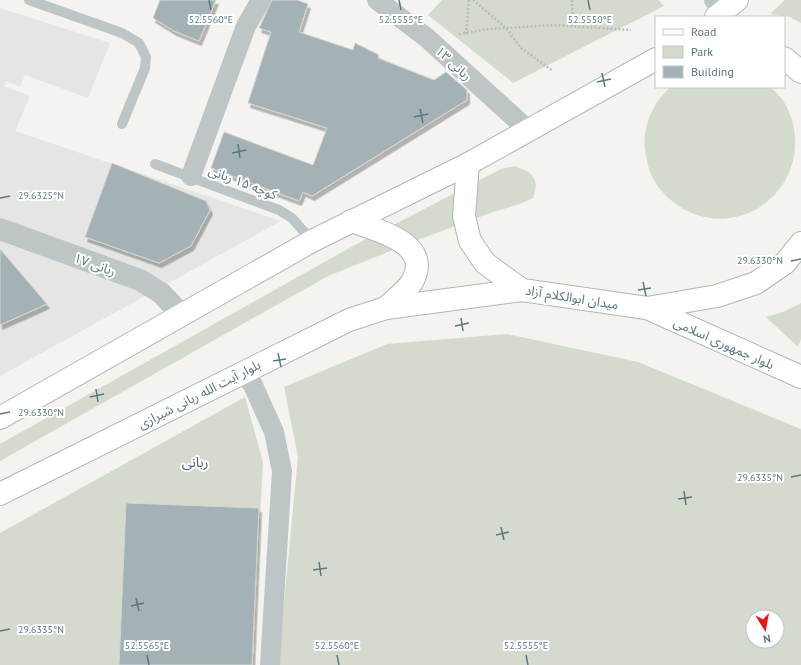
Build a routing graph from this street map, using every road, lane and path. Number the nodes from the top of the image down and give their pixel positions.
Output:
1 (29, 0) edge
2 (261, 0) edge
3 (377, 0) edge
4 (469, 0) edge
5 (472, 0) edge
6 (572, 0) edge
7 (573, 25) junction
8 (506, 28) junction
9 (631, 30) dead end
10 (466, 34) junction
11 (427, 38) junction
12 (785, 59) edge
13 (655, 60) edge
14 (553, 71) dead end
15 (801, 72) edge
16 (122, 124) dead end
17 (528, 130) junction
18 (155, 164) dead end
19 (468, 164) junction
20 (191, 176) junction
21 (351, 221) junction
22 (0, 229) edge
23 (312, 241) junction
24 (801, 243) edge
25 (522, 290) junction
26 (386, 308) junction
27 (647, 308) junction
28 (181, 314) junction
29 (241, 373) junction
30 (801, 378) edge
31 (0, 418) edge
32 (0, 494) edge
33 (270, 665) edge

1 - 16 lane
2 - 20 street
3 - 11 street, ربانی ۱۳
4 - 10 path
5 - 8 path
6 - 7 path
7 - 8 path
7 - 9 path
8 - 10 path
8 - 14 path
10 - 11 path
11 - 17 street, ربانی ۱۳
12 - 15 main road
13 - 17 main road
17 - 19 main road
18 - 20 lane, کوچه ۱۵ ربانی
19 - 21 main road
19 - 25 main road, میدان ابوالکلام آزاد
20 - 23 lane, کوچه ۱۵ ربانی
21 - 23 main road
21 - 26 main road
22 - 28 street, ربانی ۱۷
23 - 28 main road
24 - 27 main road, میدان ابوالکلام آزاد
25 - 26 main road, بلوار آیت الله ربانی شیرازی
25 - 27 main road, میدان ابوالکلام آزاد
26 - 29 main road, بلوار آیت الله ربانی شیرازی
27 - 30 main road, بلوار جمهوری اسلامی
28 - 31 main road
29 - 32 main road, بلوار آیت الله ربانی شیرازی
29 - 33 street

